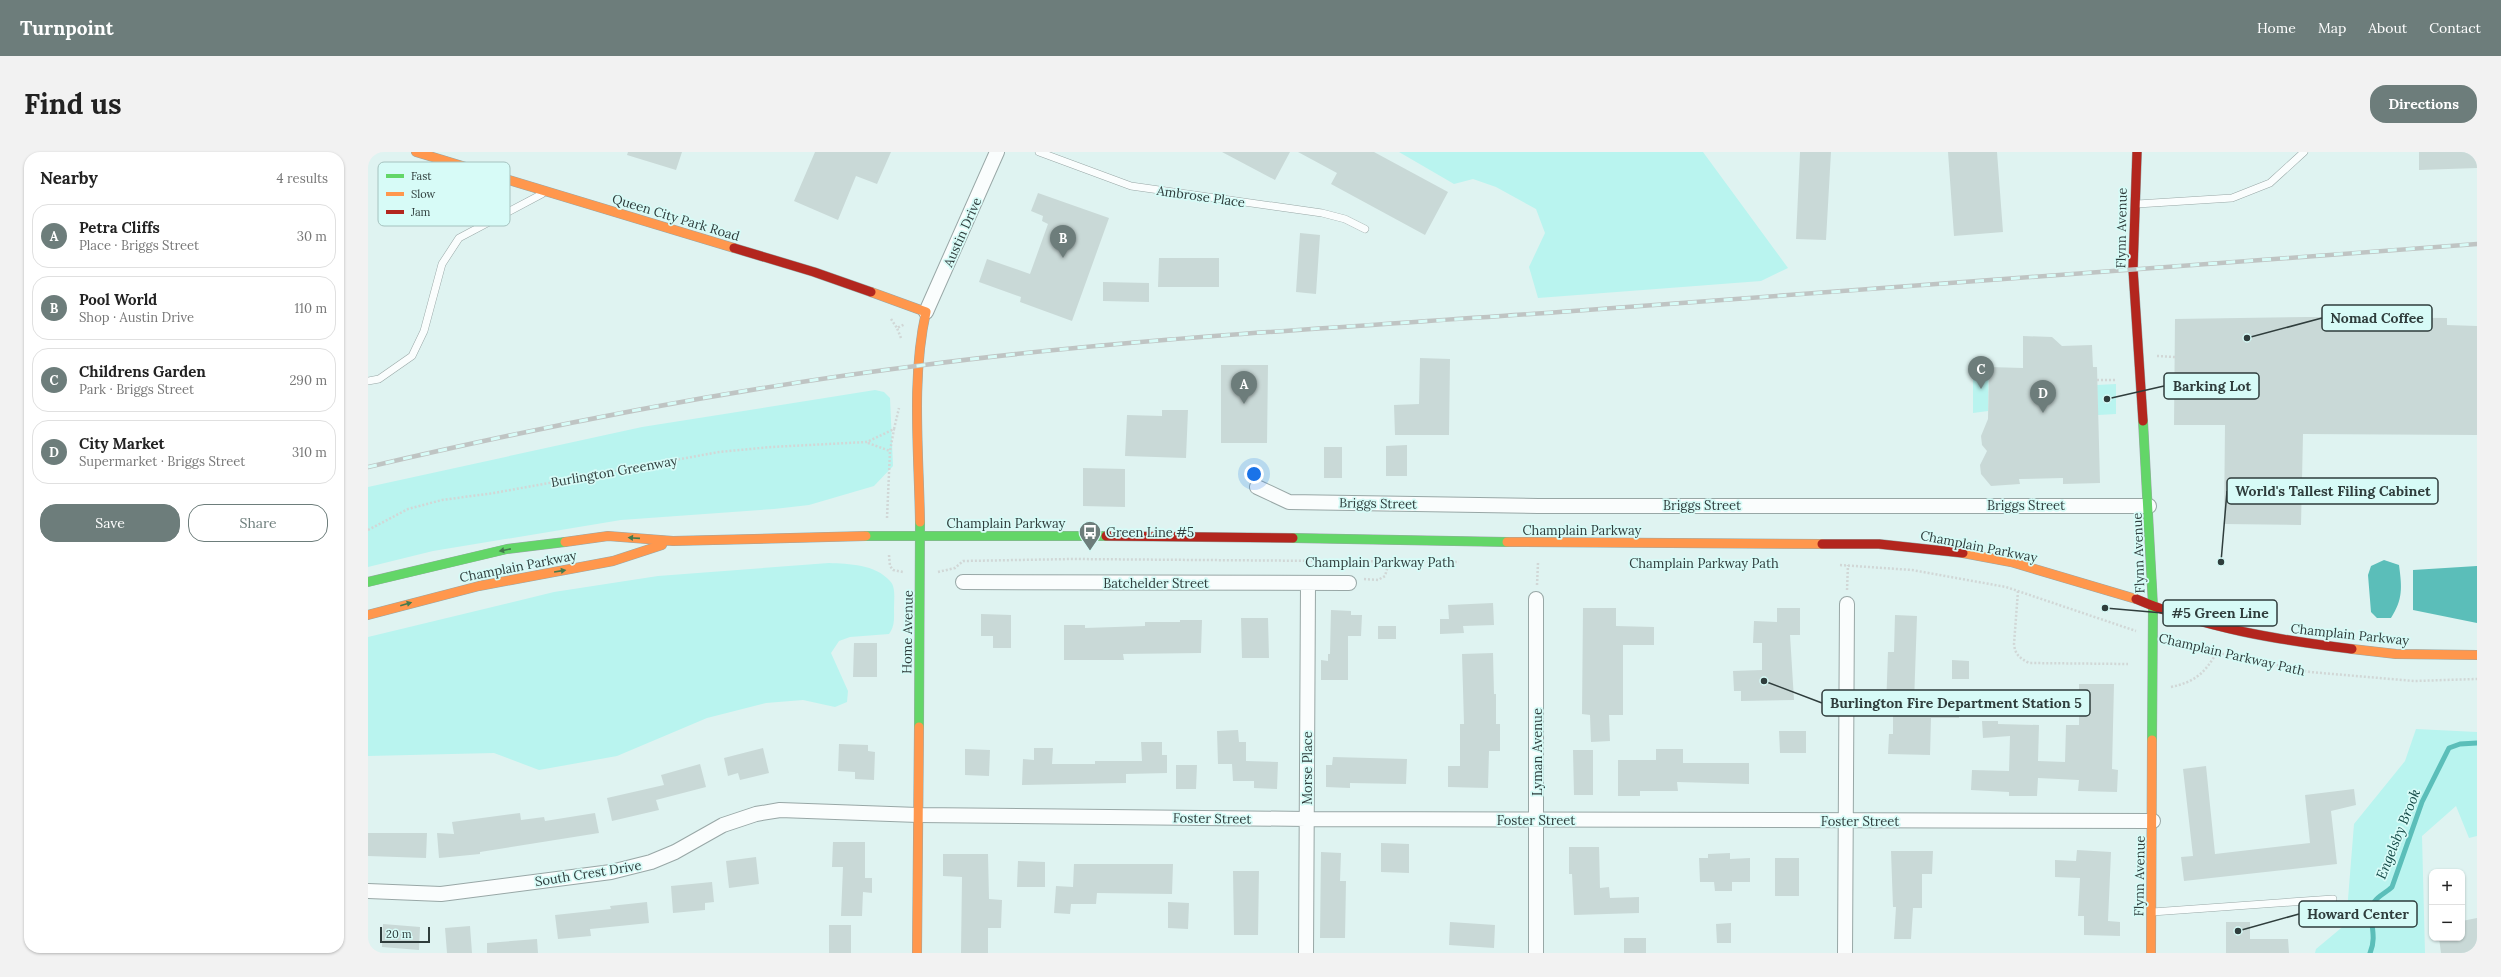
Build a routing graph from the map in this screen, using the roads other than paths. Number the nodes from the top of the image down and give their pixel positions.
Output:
1 (416, 152) edge
2 (997, 152) edge
3 (1039, 152) edge
4 (2137, 152) edge
5 (2304, 152) edge
6 (449, 162) edge
7 (510, 181) edge
8 (547, 192) junction
9 (2135, 204) junction
10 (510, 211) edge
11 (482, 226) edge
12 (1366, 229) dead end
13 (926, 312) junction
14 (368, 381) edge
15 (1258, 487) dead end
16 (2149, 506) junction
17 (920, 535) junction
18 (673, 541) junction
19 (368, 582) edge
20 (963, 582) dead end
21 (1308, 583) junction
22 (1349, 583) road end
23 (1536, 599) road end
24 (1847, 604) road end
25 (2154, 606) junction
26 (368, 615) edge
27 (2477, 655) edge
28 (918, 815) junction
29 (1306, 819) junction
30 (1537, 820) junction
31 (1846, 821) junction
32 (2153, 821) junction
33 (368, 891) edge
34 (2333, 899) dead end
35 (2152, 912) junction
36 (917, 953) edge
37 (1306, 953) edge
38 (1536, 953) edge
39 (1845, 953) edge
40 (2152, 953) edge

1 - 6 main road, Queen City Park Road
2 - 13 street, Austin Drive
3 - 12 lane, Ambrose Place
4 - 9 main road, Flynn Avenue
5 - 9 lane
7 - 8 main road, Queen City Park Road
8 - 10 lane
8 - 13 main road, Queen City Park Road
9 - 16 main road, Flynn Avenue
11 - 14 lane
13 - 17 main road, Home Avenue
15 - 16 street, Briggs Street
16 - 25 main road, Flynn Avenue
17 - 18 main road, Champlain Parkway
17 - 25 main road, Champlain Parkway
17 - 28 main road, Home Avenue
18 -> 19 main road, Champlain Parkway
26 -> 18 main road, Champlain Parkway
20 - 21 street, Batchelder Street
21 - 22 street, Batchelder Street
21 - 29 street, Morse Place
23 - 30 street, Lyman Avenue
24 - 31 street
25 - 27 main road, Champlain Parkway
25 - 32 main road, Flynn Avenue
28 - 29 street, Foster Street
28 - 33 street, South Crest Drive
28 - 36 main road, Home Avenue
29 - 30 street, Foster Street
29 - 37 street, Morse Place
30 - 31 street, Foster Street
30 - 38 street, Lyman Avenue
31 - 32 street, Foster Street
31 - 39 street
32 - 35 main road, Flynn Avenue
34 - 35 lane
35 - 40 main road, Flynn Avenue

